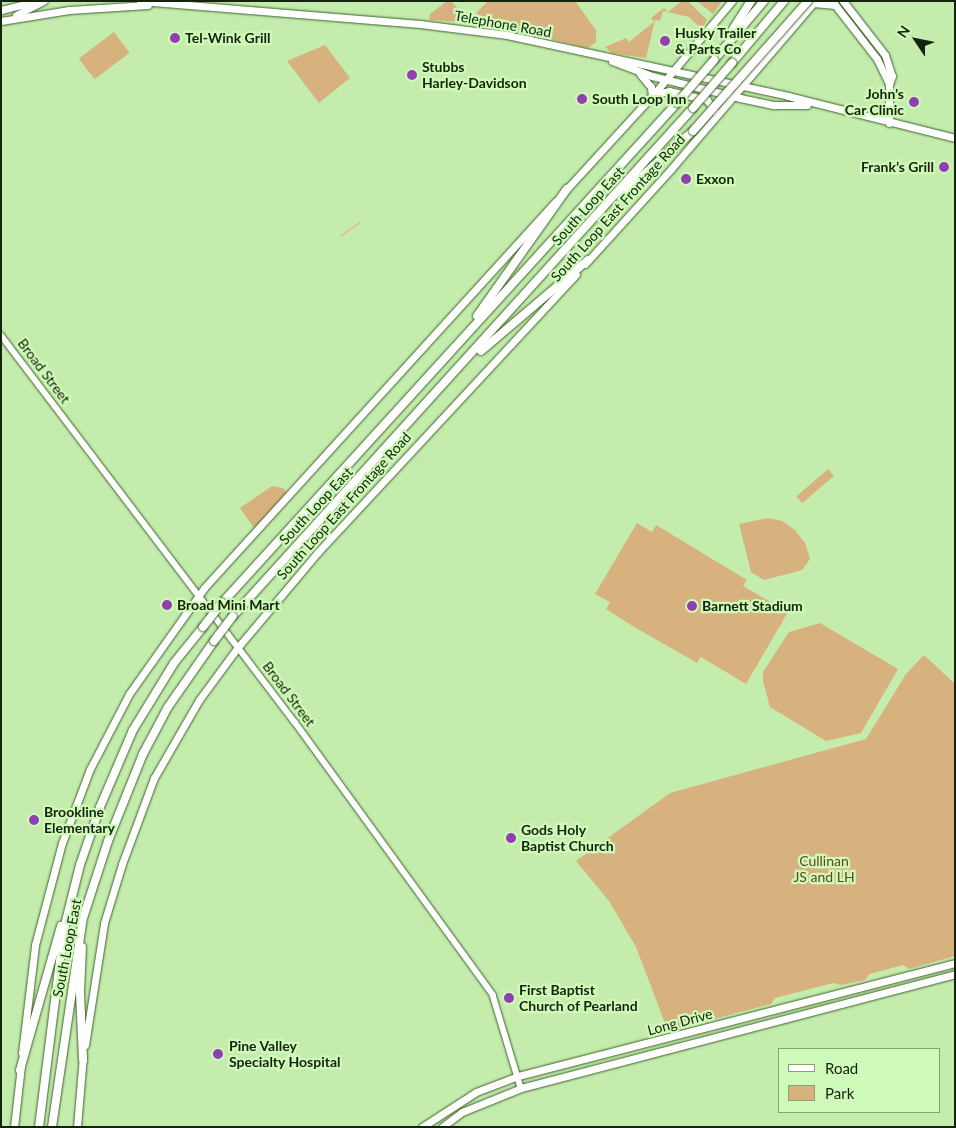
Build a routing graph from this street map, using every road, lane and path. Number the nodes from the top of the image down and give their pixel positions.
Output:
1 (24, 1) edge
2 (38, 1) edge
3 (44, 1) edge
4 (140, 1) edge
5 (732, 1) edge
6 (751, 1) edge
7 (764, 1) edge
8 (784, 1) edge
9 (843, 1) edge
10 (812, 2) edge
11 (833, 3) edge
12 (154, 5) junction
13 (16, 6) junction
14 (1, 10) edge
15 (2, 20) edge
16 (608, 58) junction
17 (714, 60) junction
18 (674, 70) junction
19 (636, 71) junction
20 (666, 80) junction
21 (889, 84) junction
22 (742, 87) junction
23 (653, 96) junction
24 (734, 96) junction
25 (813, 105) junction
26 (715, 118) junction
27 (890, 123) junction
28 (955, 138) edge
29 (566, 189) junction
30 (601, 211) junction
31 (588, 260) junction
32 (1, 334) edge
33 (465, 336) junction
34 (458, 370) junction
35 (198, 594) junction
36 (238, 647) junction
37 (75, 887) junction
38 (83, 918) junction
39 (955, 963) edge
40 (915, 973) junction
41 (955, 974) edge
42 (918, 983) junction
43 (853, 989) junction
44 (855, 1000) junction
45 (794, 1005) junction
46 (797, 1014) junction
47 (730, 1022) junction
48 (732, 1032) junction
49 (671, 1037) junction
50 (674, 1047) junction
51 (83, 1060) junction
52 (566, 1064) junction
53 (20, 1070) junction
54 (518, 1076) junction
55 (568, 1076) junction
56 (521, 1088) junction
57 (14, 1127) edge
58 (39, 1127) edge
59 (52, 1127) edge
60 (77, 1127) edge
61 (422, 1127) edge
62 (442, 1127) edge

1 - 13 main road
2 - 13 main road
3 - 15 main road
4 - 12 main road, Telephone Road
5 - 18 main road
6 - 17 highway
7 - 17 highway, South Loop East
8 - 30 highway, South Loop East, bridge
9 - 21 main road
10 - 11 main road
10 - 22 main road, South Loop East Frontage Road
10 - 30 highway, bridge
11 - 21 main road
12 - 15 main road, Telephone Road
12 - 16 main road, Telephone Road
13 - 14 main road
16 - 18 main road, Telephone Road
16 - 19 main road, Telephone Road
17 - 33 highway, South Loop East, bridge
18 - 20 main road
18 - 22 main road, Telephone Road
19 - 20 main road, Telephone Road
19 - 23 main road
20 - 23 main road
20 - 24 main road, Telephone Road
21 - 27 main road
22 - 24 main road, South Loop East Frontage Road
22 - 25 main road, Telephone Road
23 - 26 main road
23 - 29 main road
24 - 25 main road, Telephone Road
24 - 26 main road, South Loop East Frontage Road
25 - 27 main road, Telephone Road
26 - 31 main road, South Loop East Frontage Road
27 - 28 main road, Telephone Road
29 - 33 highway
29 - 35 main road
30 - 34 highway, South Loop East
31 - 34 highway
31 - 36 main road, South Loop East Frontage Road
32 - 35 street, Broad Street
33 - 37 highway, South Loop East, bridge
34 - 38 highway, South Loop East, bridge
35 - 36 street, Broad Street
35 - 53 main road
36 - 51 main road, South Loop East Frontage Road
36 - 54 street, Broad Street
37 - 53 highway
37 - 58 highway, South Loop East
38 - 51 highway
38 - 59 highway, South Loop East
39 - 40 main road, Long Drive
40 - 42 main road
40 - 43 main road, Long Drive
41 - 42 main road, Long Drive
42 - 44 main road, Long Drive
43 - 44 main road
43 - 45 main road, Long Drive
44 - 46 main road, Long Drive
45 - 46 main road
45 - 47 main road, Long Drive
46 - 48 main road, Long Drive
47 - 48 main road
47 - 49 main road, Long Drive
48 - 50 main road, Long Drive
49 - 50 main road
49 - 52 main road, Long Drive
50 - 55 main road, Long Drive
51 - 60 main road, South Loop East Frontage Road
52 - 54 main road, Long Drive
52 - 55 main road
53 - 57 main road
54 - 56 street, Broad Street
54 - 61 main road, Long Drive
55 - 56 main road, Long Drive
56 - 62 main road, Long Drive

